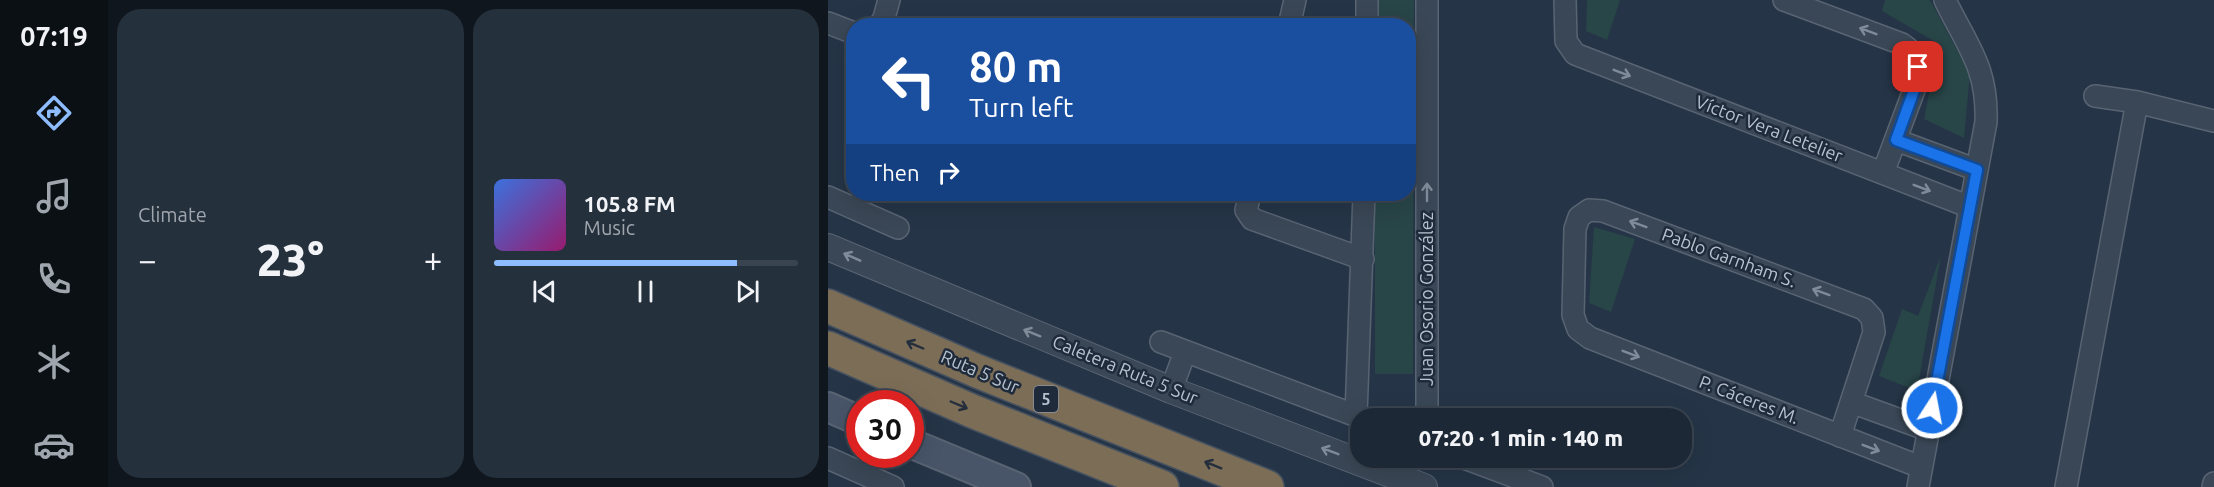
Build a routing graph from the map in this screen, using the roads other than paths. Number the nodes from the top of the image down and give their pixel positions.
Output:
1 (889, 0) edge
2 (1295, 0) edge
3 (1367, 0) edge
4 (1427, 0) edge
5 (1565, 0) edge
6 (1784, 0) edge
7 (1945, 0) edge
8 (884, 18) edge
9 (1291, 18) edge
10 (1366, 18) edge
11 (828, 23) edge
12 (846, 30) edge
13 (2095, 96) dead end
14 (2137, 102) junction
15 (2214, 121) edge
16 (1896, 140) junction
17 (1977, 170) junction
18 (1883, 173) junction
19 (828, 197) edge
20 (1248, 201) edge
21 (1364, 201) edge
22 (1970, 207) junction
23 (898, 228) dead end
24 (828, 247) edge
25 (1363, 259) junction
26 (828, 306) edge
27 (1578, 329) joint
28 (1161, 342) dead end
29 (828, 348) edge
30 (1185, 352) junction
31 (1171, 390) junction
32 (1851, 402) junction
33 (828, 407) edge
34 (1359, 408) edge
35 (1427, 408) edge
36 (1350, 414) edge
37 (846, 415) edge
38 (1928, 430) junction
39 (1840, 436) junction
40 (924, 449) edge
41 (828, 458) edge
42 (1491, 468) edge
43 (1919, 477) edge
44 (893, 487) edge
45 (1016, 487) edge
46 (1162, 487) edge
47 (1267, 487) edge
48 (1424, 487) edge
49 (1542, 487) edge
50 (2066, 487) edge

1 - 8 street
2 - 9 street
3 - 10 street
35 -> 4 street, Juan Osorio González
5 -> 18 street, Víctor Vera Letelier
16 -> 6 street
7 - 17 street
11 - 12 street
13 - 14 street
14 - 15 street
14 - 50 street
16 - 17 street
16 - 18 street
17 - 22 street
18 -> 22 street, Víctor Vera Letelier
19 - 23 street
20 - 25 street
21 - 25 street
22 - 38 street
31 -> 24 street, Caletera Ruta 5 Sur
25 - 34 street
47 -> 26 highway, Ruta 5 Sur / 5
32 -> 27 street, Pablo Garnham S.
27 -> 39 street, P. Cáceres M.
28 - 30 street
29 -> 46 highway, 5
30 - 31 street
30 - 36 street
48 -> 31 street, Caletera Ruta 5 Sur
32 - 38 street
32 - 39 street
33 - 37 main road
38 - 43 street
39 -> 43 street, P. Cáceres M.
40 - 45 main road
41 - 44 street
42 - 49 street

